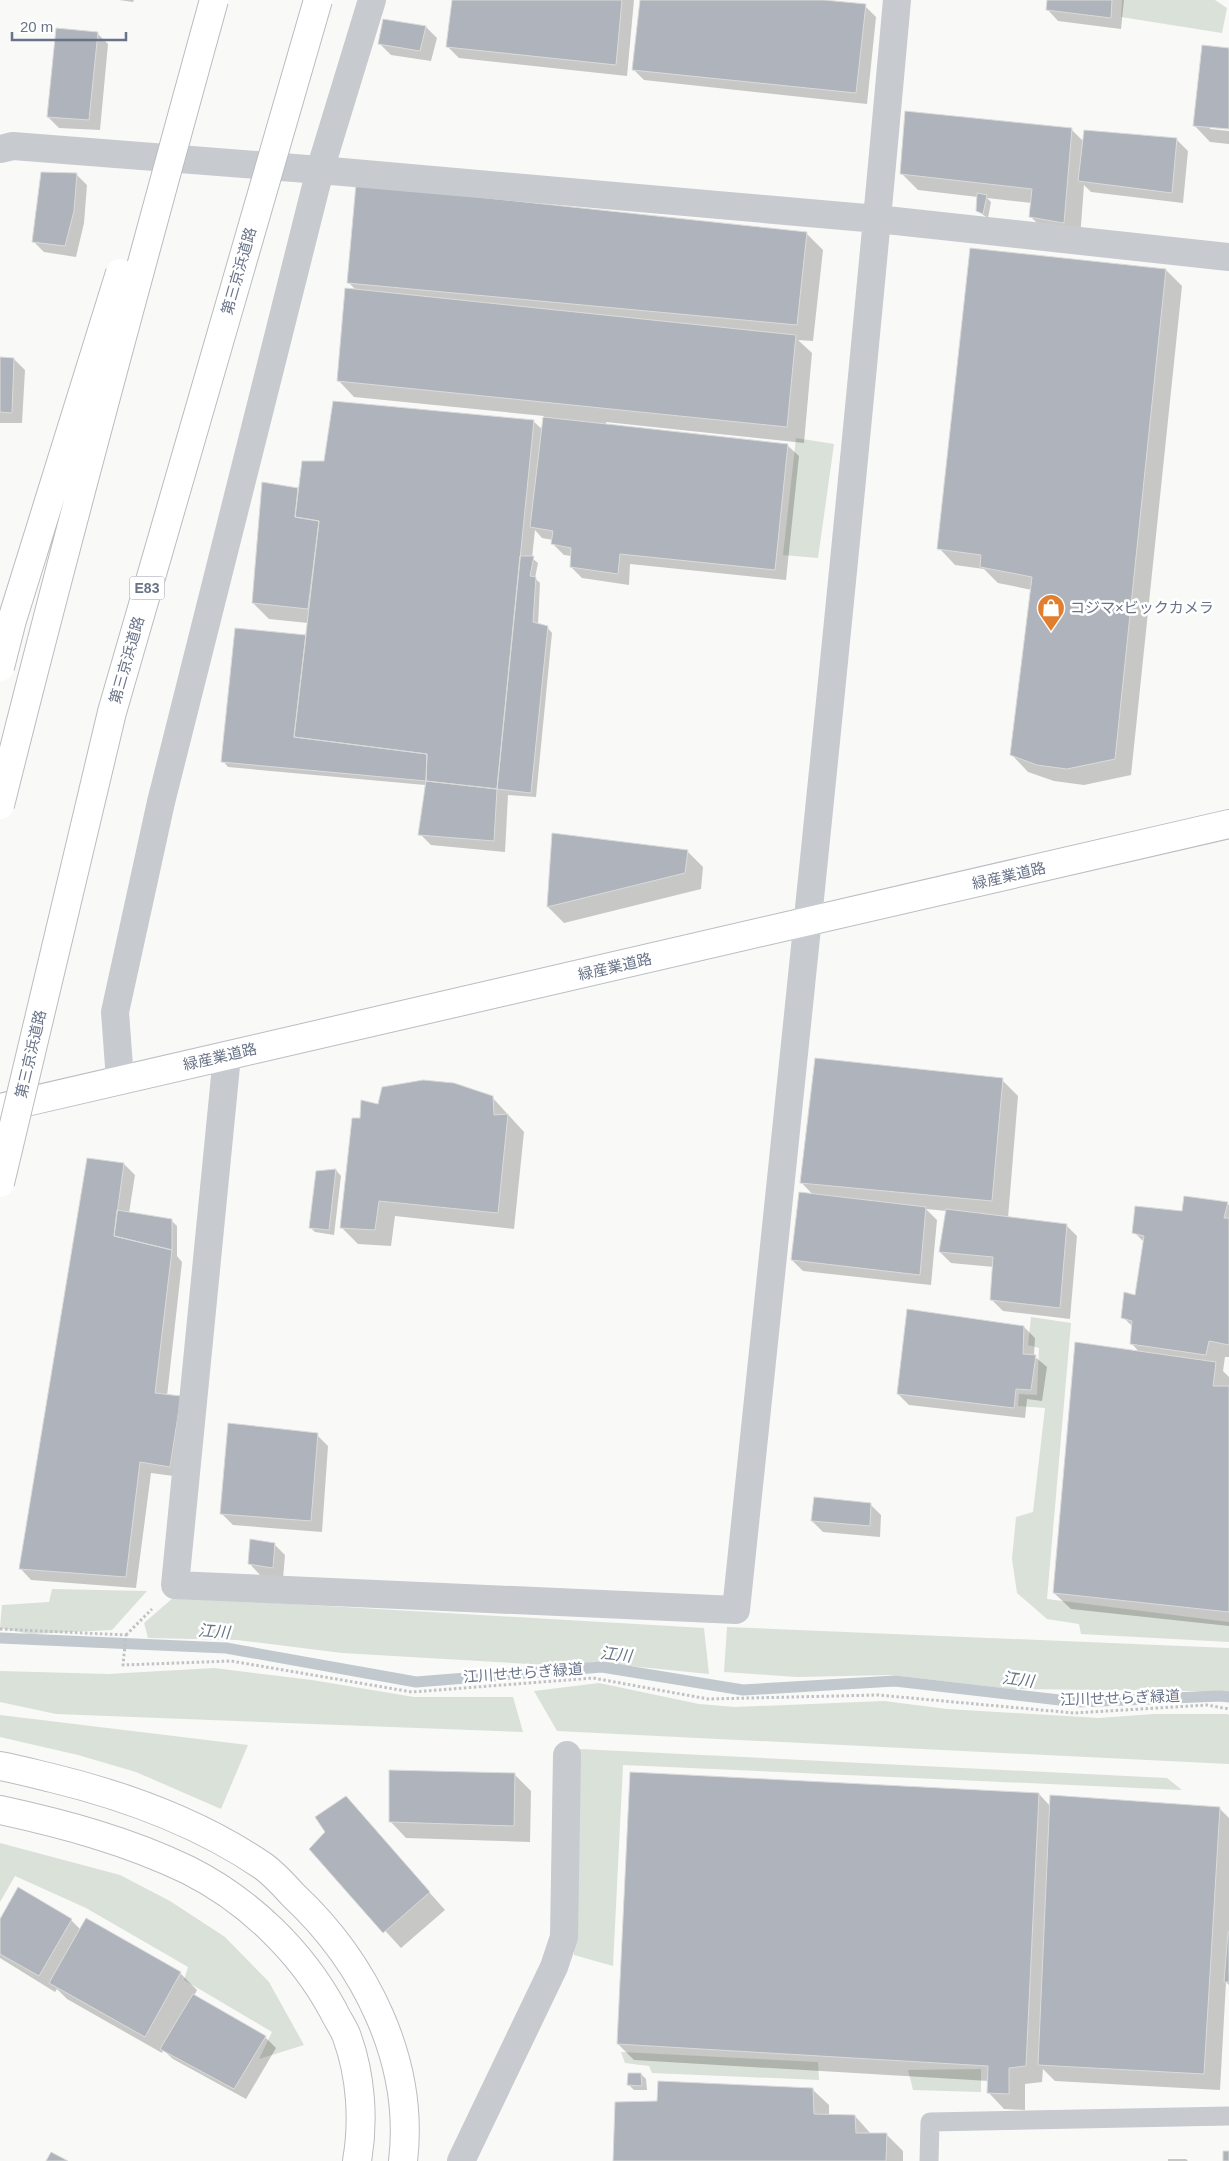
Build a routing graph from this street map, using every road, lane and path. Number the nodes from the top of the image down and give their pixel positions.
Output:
1 (213, 0) edge
2 (318, 0) edge
3 (372, 0) edge
4 (896, 0) edge
5 (0, 149) edge
6 (320, 170) junction
7 (877, 219) junction
8 (1229, 257) edge
9 (0, 667) edge
10 (0, 806) edge
11 (1229, 824) edge
12 (808, 922) junction
13 (227, 1056) junction
14 (120, 1080) junction
15 (0, 1108) edge
16 (0, 1183) edge
17 (0, 1629) edge
18 (1229, 1709) edge
19 (567, 1755) dead end
20 (0, 1766) edge
21 (0, 1810) edge
22 (1229, 2116) edge
23 (357, 2161) edge
24 (403, 2161) edge
25 (461, 2161) edge
26 (929, 2161) edge

1 - 9 main road, bridge
1 - 10 main road, bridge
2 - 16 main road, 第三京浜道路 / E83, bridge
3 - 6 street
4 - 7 street
5 - 6 street
6 - 7 street
6 - 14 street
7 - 8 street
7 - 12 street
11 - 12 main road, 緑産業道路
12 - 13 main road, 緑産業道路
12 - 13 street
13 - 14 main road, 緑産業道路
14 - 15 main road, 緑産業道路
17 - 18 path, 江川せせらぎ緑道
19 - 25 street
20 - 24 main road
21 - 23 main road
22 - 26 lane

